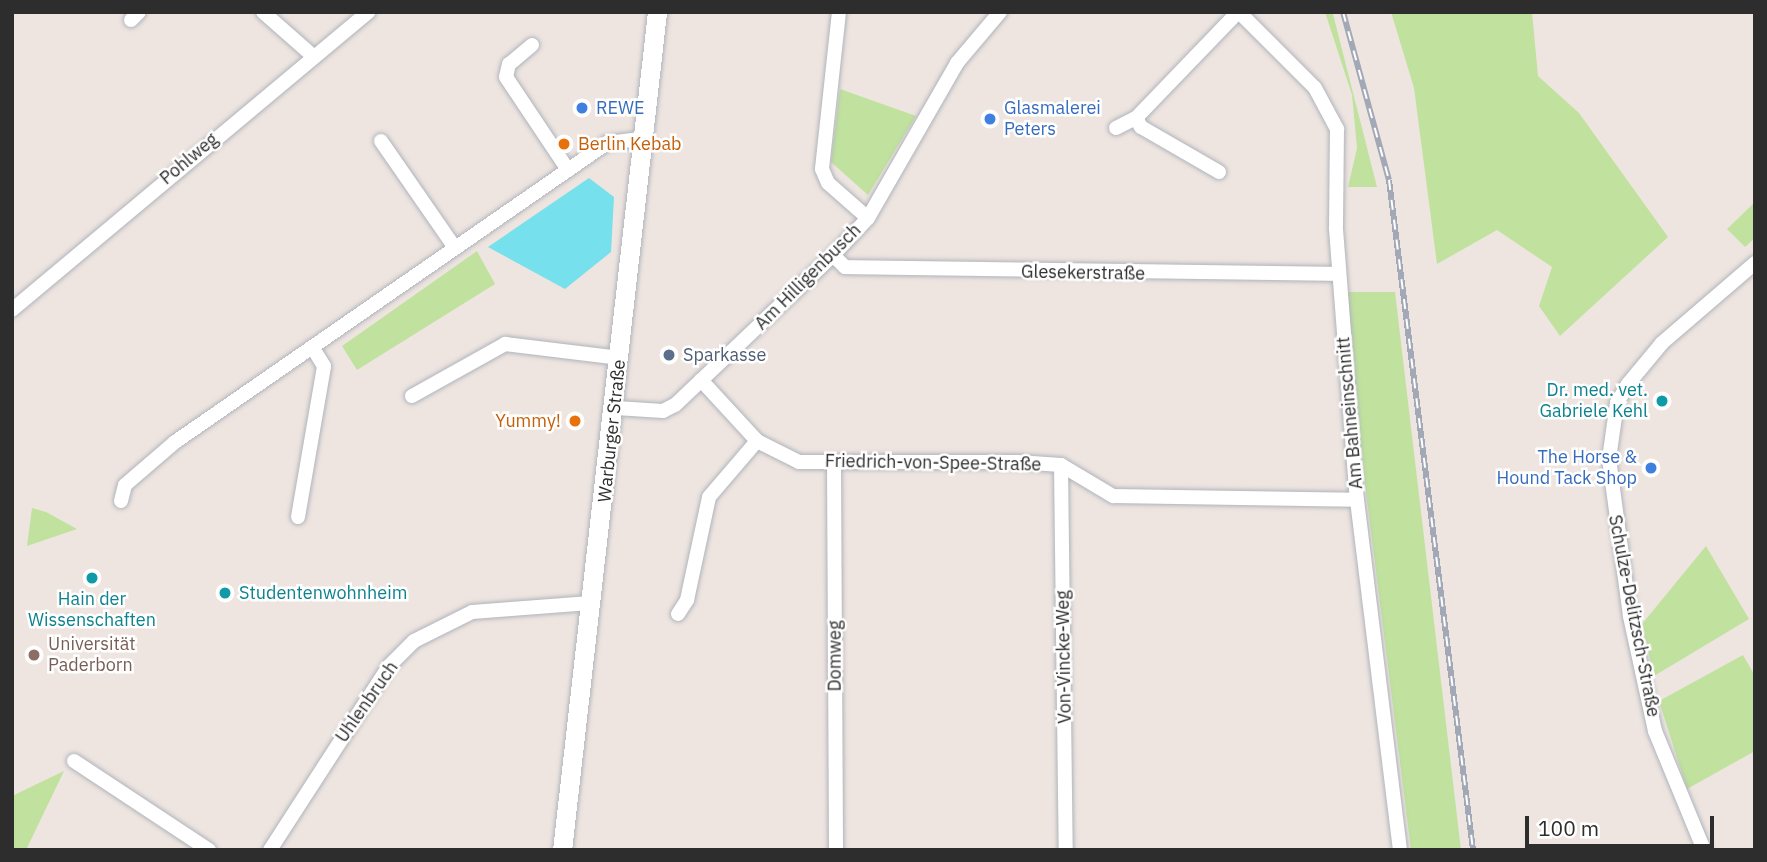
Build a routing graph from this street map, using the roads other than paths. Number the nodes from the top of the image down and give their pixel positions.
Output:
1 (263, 12) edge
2 (369, 12) edge
3 (657, 12) edge
4 (839, 12) edge
5 (1000, 12) edge
6 (1238, 12) edge
7 (532, 45) dead end
8 (312, 55) junction
9 (1136, 118) junction
10 (1116, 128) dead end
11 (641, 139) junction
12 (381, 141) dead end
13 (568, 170) junction
14 (1219, 172) dead end
15 (868, 218) junction
16 (455, 248) junction
17 (833, 255) junction
18 (1755, 263) edge
19 (1339, 274) junction
20 (12, 310) edge
21 (312, 347) junction
22 (620, 358) junction
23 (701, 380) junction
24 (412, 396) dead end
25 (616, 408) junction
26 (757, 441) junction
27 (834, 463) junction
28 (1061, 465) junction
29 (1357, 500) junction
30 (121, 501) dead end
31 (298, 517) dead end
32 (590, 603) junction
33 (678, 614) dead end
34 (74, 761) dead end
35 (209, 850) edge
36 (270, 850) edge
37 (562, 850) edge
38 (836, 850) edge
39 (1066, 850) edge
40 (1400, 850) edge
41 (1704, 850) edge

1 - 8 street
2 - 8 street, Pohlweg
3 - 11 main road, Warburger Straße
4 - 15 street
5 - 15 street, Am Hilligenbusch
6 - 9 street
6 - 19 street, Am Bahneinschnitt
7 - 13 street
8 - 20 street, Pohlweg
9 - 10 street
9 - 14 street
11 - 13 street
11 - 22 main road, Warburger Straße
12 - 16 street
13 - 16 street
15 - 17 street, Am Hilligenbusch
16 - 21 street
17 - 19 street, Glesekerstraße
17 - 23 street, Am Hilligenbusch
18 - 41 street, Schulze-Delitzsch-Straße
19 - 29 street, Am Bahneinschnitt
21 - 30 street
21 - 31 street
22 - 24 street
22 - 25 main road, Warburger Straße
23 - 25 street, Am Hilligenbusch
23 - 26 street, Friedrich-von-Spee-Straße
25 - 32 main road, Warburger Straße
26 - 27 street, Friedrich-von-Spee-Straße
26 - 33 street
27 - 28 street, Friedrich-von-Spee-Straße
27 - 38 street, Domweg
28 - 29 street, Friedrich-von-Spee-Straße
28 - 39 street, Von-Vincke-Weg
29 - 40 street, Am Bahneinschnitt
32 - 36 street, Uhlenbruch
32 - 37 main road, Warburger Straße
34 - 35 street

